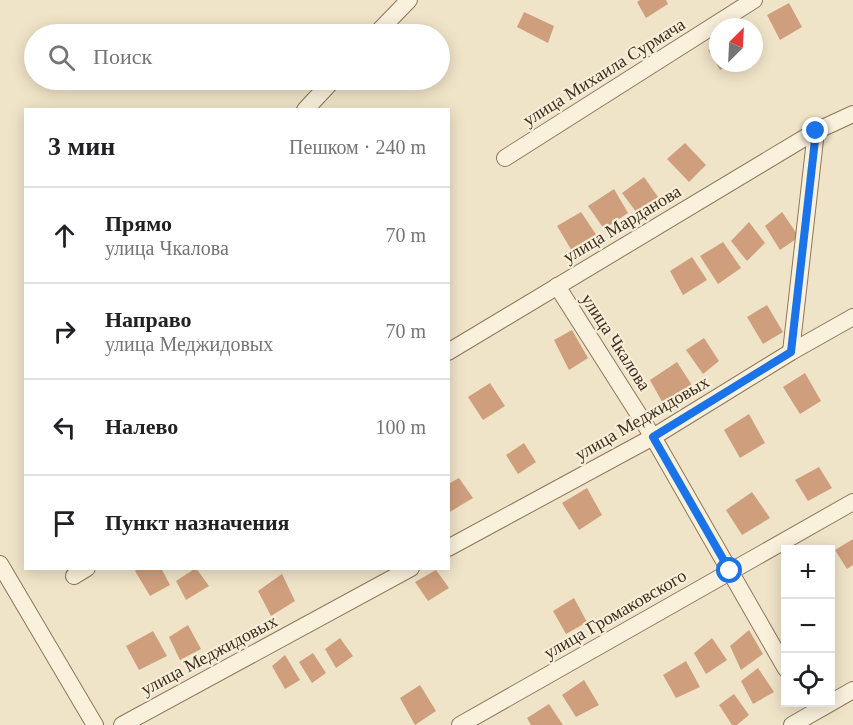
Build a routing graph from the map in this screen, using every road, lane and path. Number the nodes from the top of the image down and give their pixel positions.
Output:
1 (409, 0) edge
2 (754, 0) edge
3 (386, 24) edge
4 (324, 90) edge
5 (307, 108) edge
6 (853, 114) edge
7 (816, 131) junction
8 (505, 158) dead end
9 (557, 286) junction
10 (853, 317) edge
11 (450, 350) edge
12 (791, 352) junction
13 (653, 437) junction
14 (853, 502) edge
15 (450, 547) edge
16 (0, 564) edge
17 (407, 570) edge
18 (730, 571) junction
19 (781, 660) edge
20 (853, 690) edge
21 (811, 714) edge
22 (95, 725) edge
23 (122, 725) edge
24 (460, 725) edge
25 (792, 725) edge

1 - 3 street
2 - 8 street, улица Михаила Сурмача
4 - 5 street
6 - 7 street, улица Марданова
7 - 9 street, улица Марданова
7 - 12 street
9 - 11 street, улица Марданова
9 - 13 street, улица Чкалова
10 - 12 street, улица Меджидовых
12 - 13 street, улица Меджидовых
13 - 15 street, улица Меджидовых
13 - 18 street, улица Чкалова
14 - 18 street, улица Громаковского
16 - 22 street
17 - 23 street, улица Меджидовых
18 - 19 street, улица Чкалова
18 - 24 street, улица Громаковского
20 - 21 street
21 - 25 street

